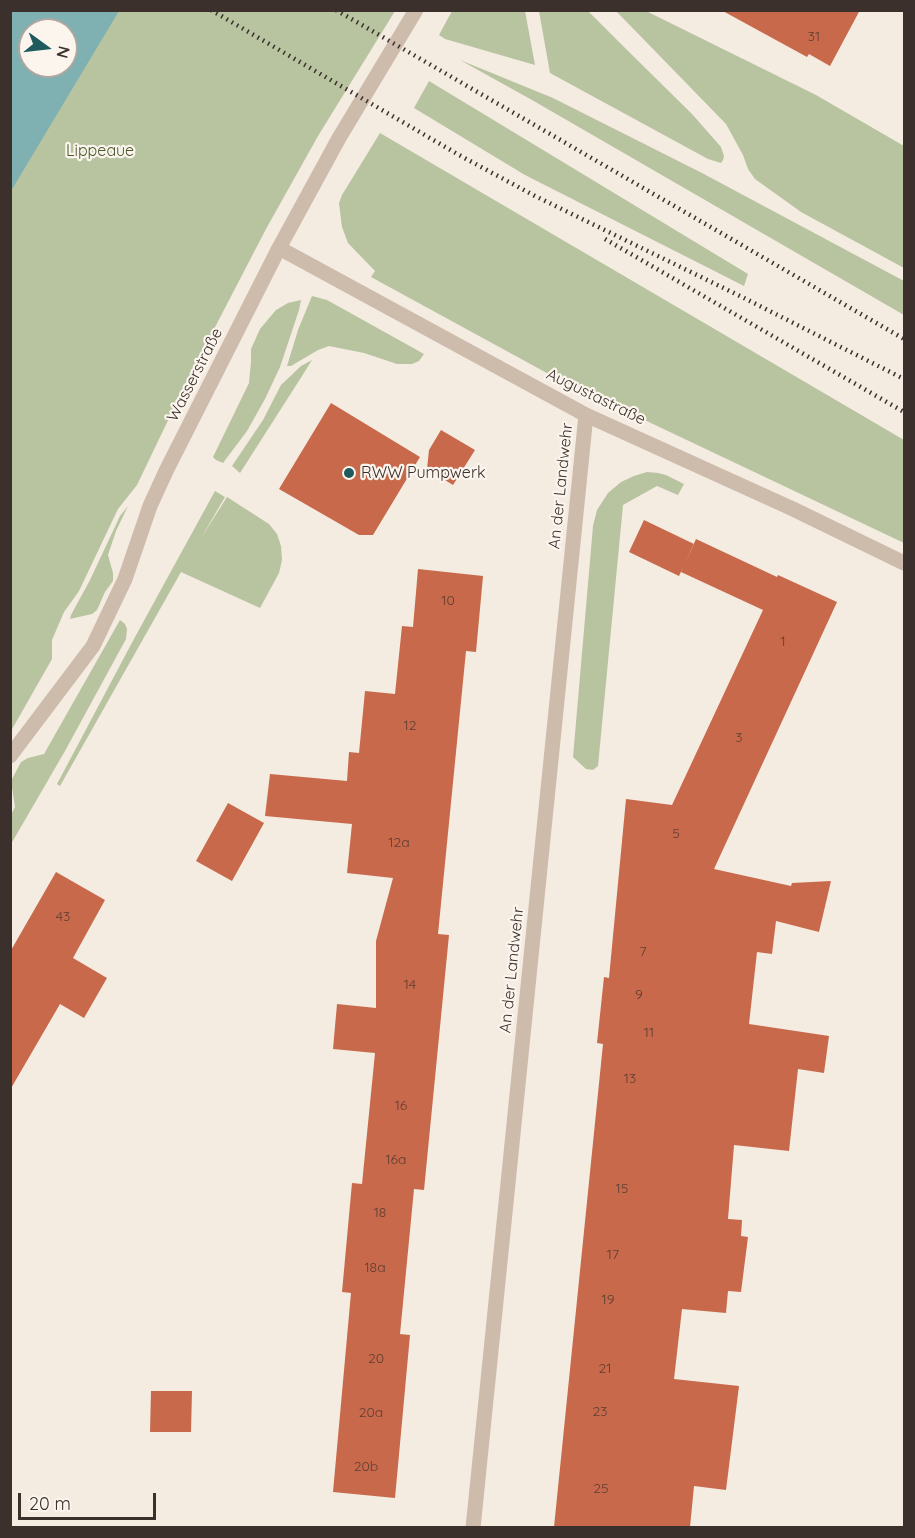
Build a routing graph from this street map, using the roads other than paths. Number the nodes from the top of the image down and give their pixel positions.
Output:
1 (416, 10) edge
2 (279, 248) junction
3 (586, 415) junction
4 (904, 563) edge
5 (10, 756) edge
6 (473, 1527) edge

1 - 2 street, Wasserstraße
2 - 3 street, Augustastraße
2 - 5 street, Wasserstraße
3 - 4 street, Augustastraße
3 - 6 street, An der Landwehr

